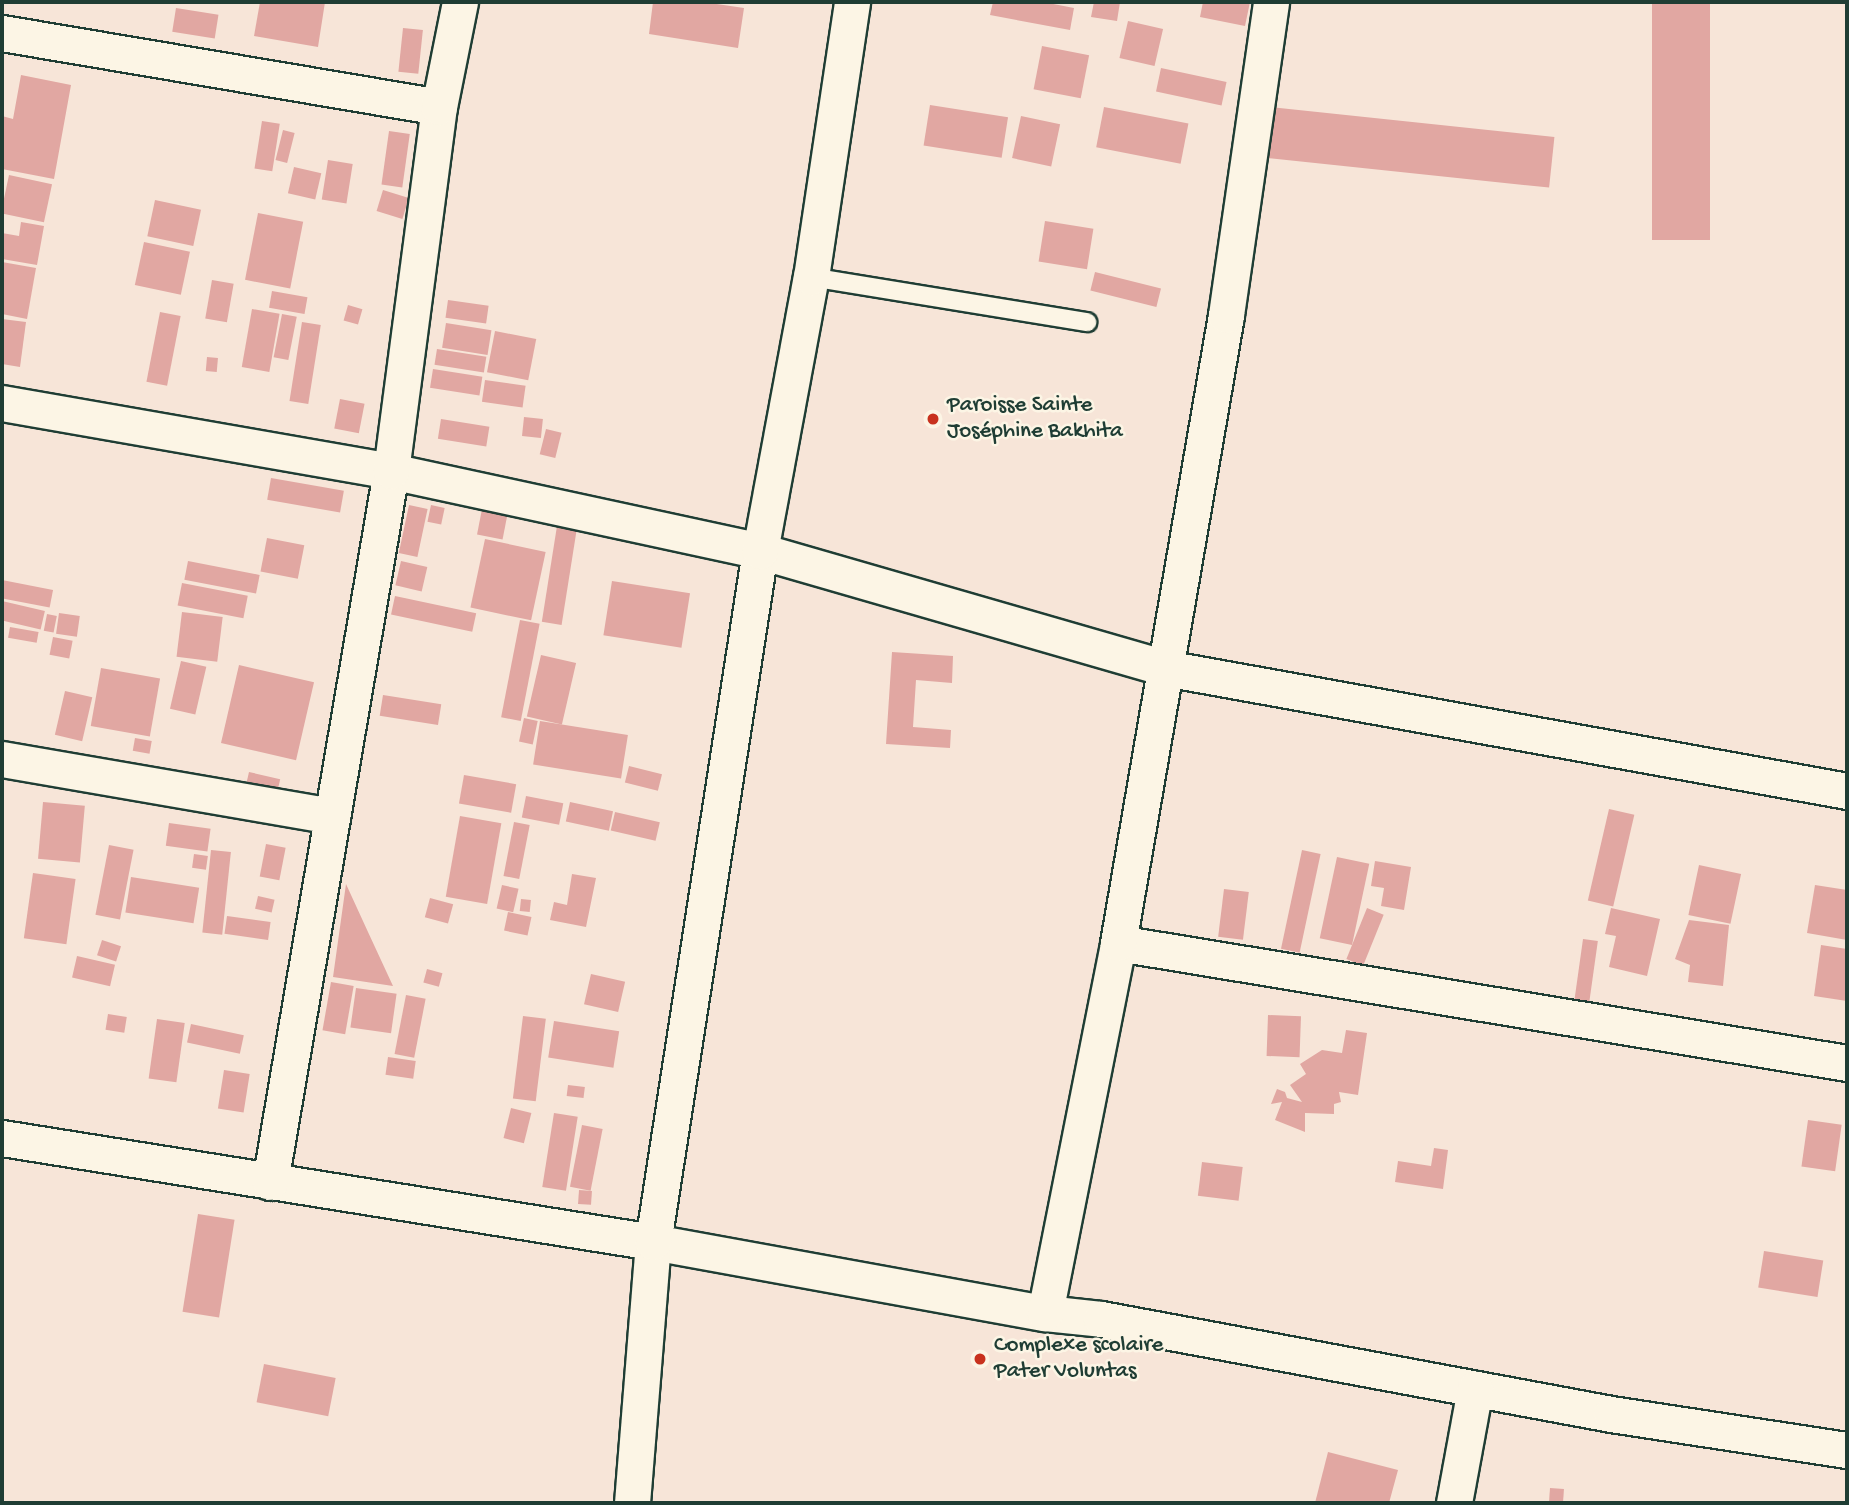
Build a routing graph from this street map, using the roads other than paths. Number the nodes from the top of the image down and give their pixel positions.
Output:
1 (460, 2) edge
2 (852, 2) edge
3 (1271, 2) edge
4 (2, 33) edge
5 (439, 107) junction
6 (811, 277) junction
7 (1087, 322) dead end
8 (2, 403) edge
9 (391, 471) junction
10 (760, 551) junction
11 (1164, 668) junction
12 (2, 759) edge
13 (1847, 791) edge
14 (332, 816) junction
15 (1118, 943) junction
16 (1847, 1063) edge
17 (2, 1138) edge
18 (270, 1182) junction
19 (653, 1242) junction
20 (1045, 1313) junction
21 (1475, 1389) junction
22 (1847, 1450) edge
23 (632, 1503) edge
24 (1454, 1503) edge

1 - 5 street
2 - 6 street
3 - 11 street
4 - 5 street
5 - 9 street
6 - 7 lane
6 - 10 street
8 - 9 street
9 - 10 street
9 - 14 street
10 - 11 street
10 - 19 street
11 - 13 street
11 - 15 street
12 - 14 street
14 - 18 street
15 - 16 street
15 - 20 street
17 - 18 street
18 - 19 street
19 - 20 street
19 - 23 street
20 - 21 street
21 - 22 street
21 - 24 street

